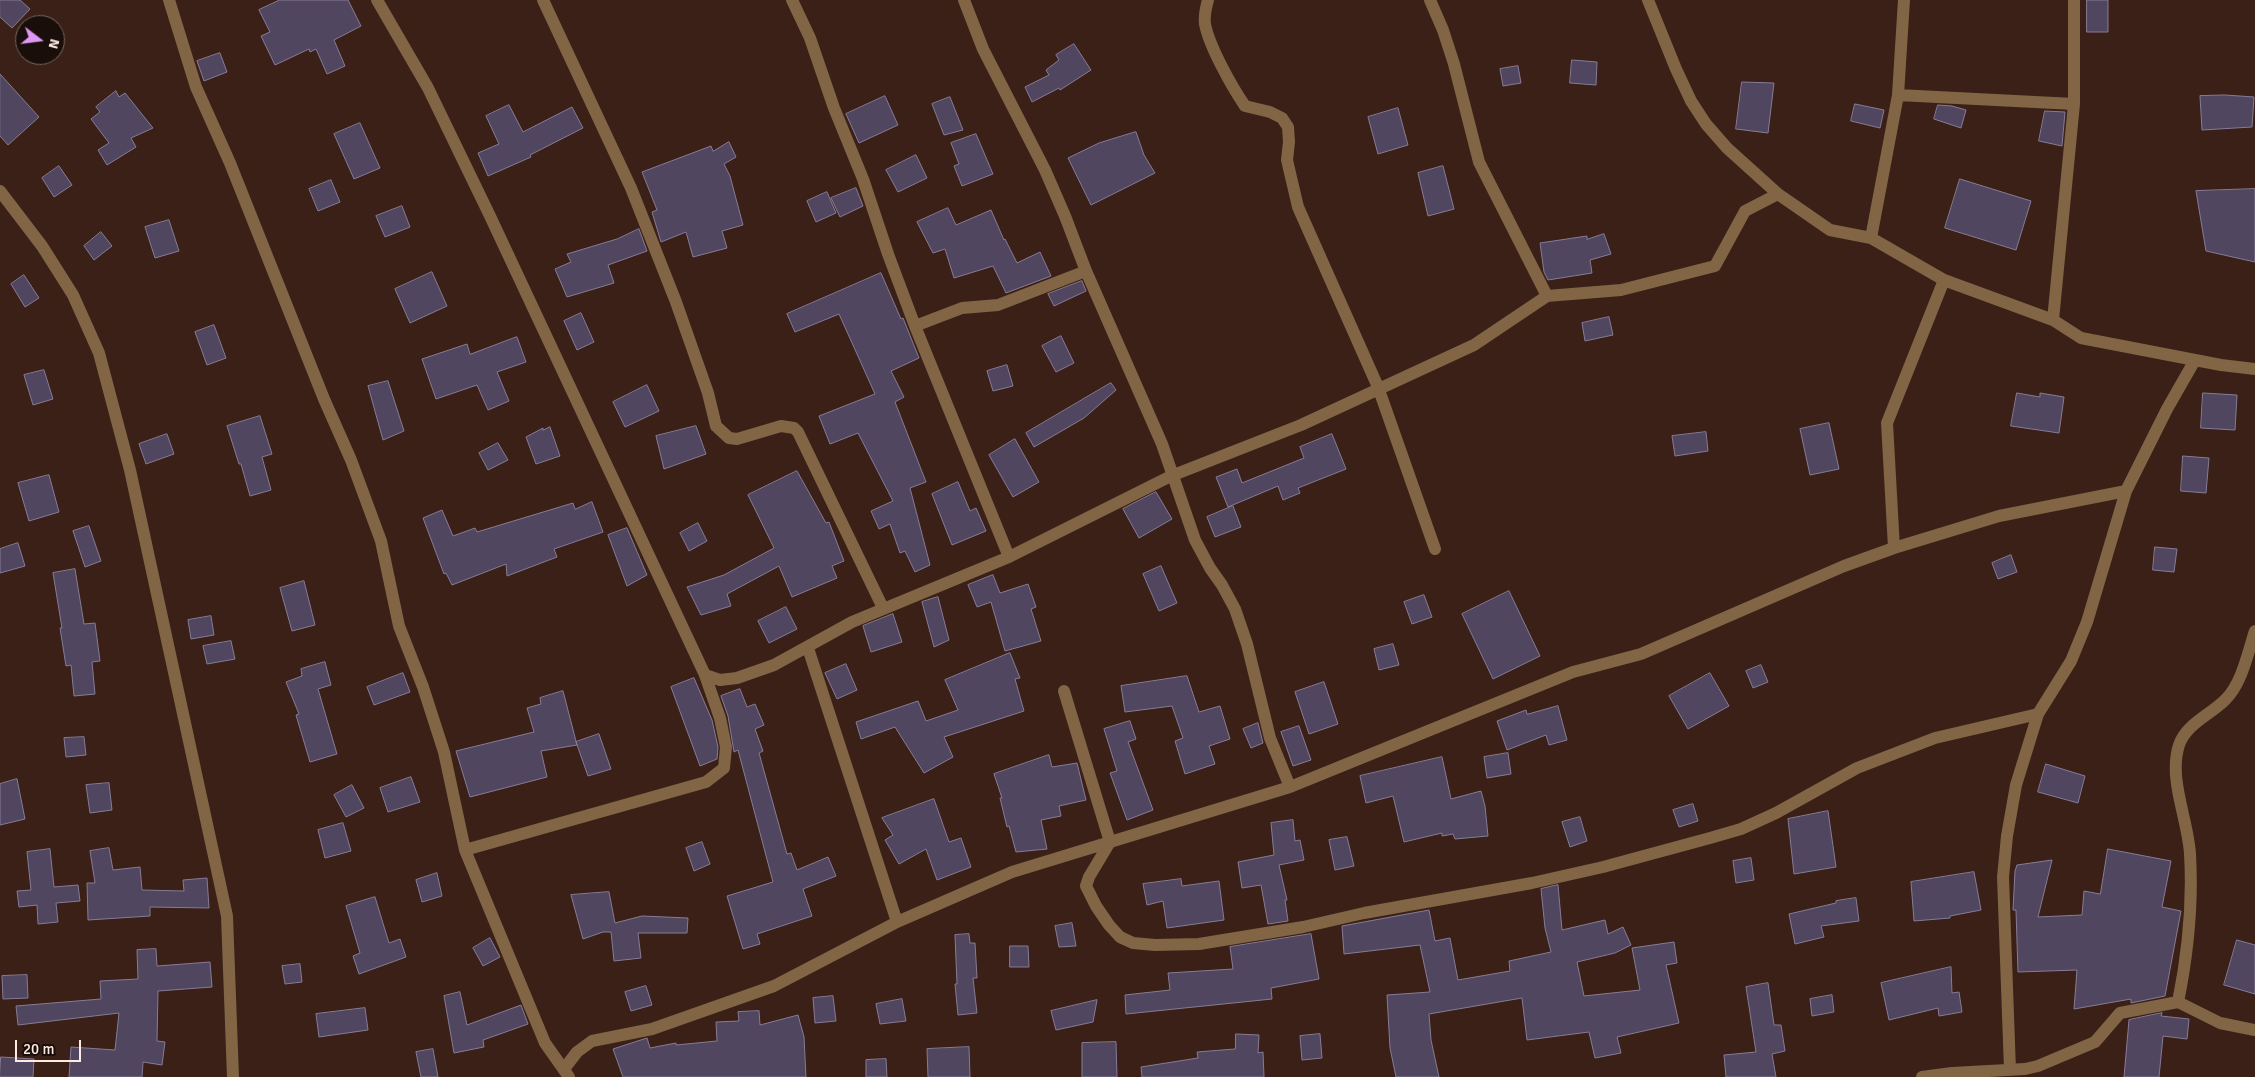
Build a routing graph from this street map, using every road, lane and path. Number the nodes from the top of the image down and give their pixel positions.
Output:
1 (169, 0) edge
2 (377, 0) edge
3 (543, 0) edge
4 (792, 0) edge
5 (964, 0) edge
6 (1208, 0) edge
7 (1430, 0) edge
8 (1648, 0) edge
9 (1904, 0) edge
10 (2074, 0) edge
11 (1898, 95) junction
12 (2074, 104) junction
13 (0, 191) edge
14 (1778, 194) junction
15 (1871, 238) junction
16 (1086, 271) junction
17 (1944, 280) junction
18 (1547, 296) junction
19 (2053, 320) junction
20 (915, 326) junction
21 (2195, 360) junction
22 (2255, 369) edge
23 (1378, 387) junction
24 (1171, 476) junction
25 (2126, 491) junction
26 (1894, 548) junction
27 (1435, 549) dead end
28 (1009, 557) junction
29 (883, 608) junction
30 (2255, 630) edge
31 (808, 648) junction
32 (705, 675) junction
33 (1064, 691) dead end
34 (2038, 714) junction
35 (1290, 787) junction
36 (1110, 842) junction
37 (465, 850) junction
38 (897, 922) junction
39 (2178, 1002) junction
40 (2255, 1030) edge
41 (2050, 1062) junction
42 (2010, 1070) junction
43 (566, 1073) edge
44 (233, 1077) edge
45 (1922, 1077) edge
46 (2037, 1077) edge

1 - 37 street
2 - 32 street
3 - 29 street
4 - 20 street
5 - 16 street
6 - 23 street
7 - 18 street
8 - 14 street
9 - 11 street
10 - 12 street
11 - 12 street
11 - 15 street
12 - 19 street
13 - 44 street
14 - 15 street
14 - 18 street
15 - 17 street
16 - 20 street
16 - 24 street
17 - 19 street
17 - 26 street
18 - 23 street
19 - 21 street
20 - 28 street
21 - 22 street
21 - 25 street
23 - 24 street
23 - 27 street
24 - 28 street
24 - 35 street
25 - 26 street
25 - 34 street
26 - 35 street
28 - 29 street
29 - 31 street
30 - 39 street
31 - 32 street
31 - 38 street
32 - 37 street
33 - 36 street
34 - 36 street
34 - 42 street
35 - 36 street
36 - 38 street
37 - 43 street
38 - 43 street
39 - 40 street
39 - 41 street
41 - 42 street
41 - 46 street
42 - 45 street

